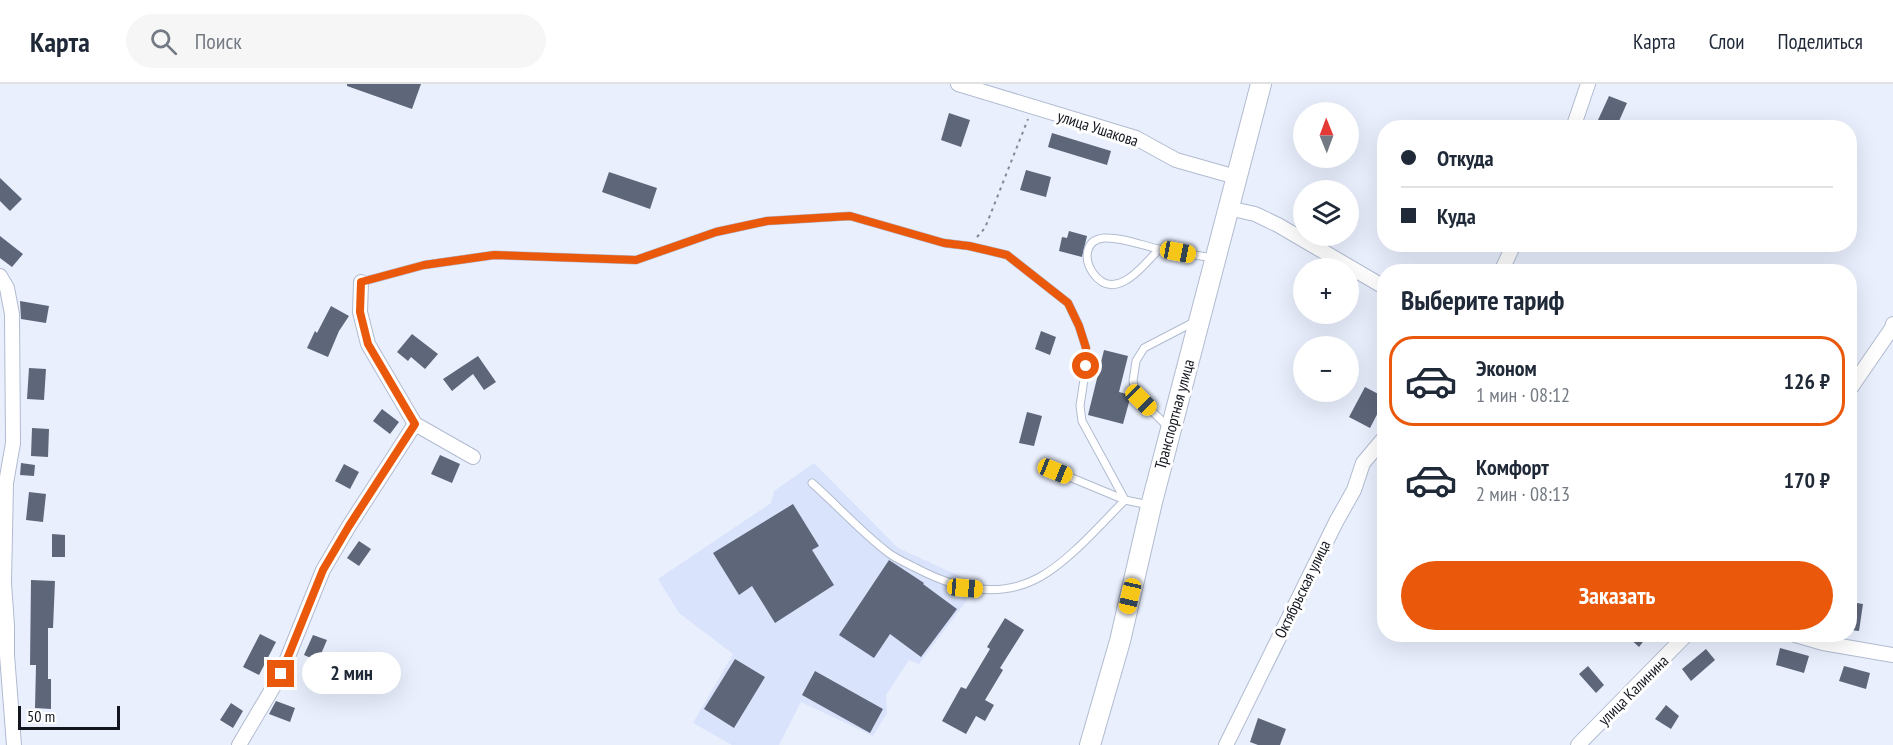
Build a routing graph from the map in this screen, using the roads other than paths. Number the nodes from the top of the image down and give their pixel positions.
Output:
1 (958, 84) edge
2 (1261, 84) edge
3 (1588, 84) edge
4 (1576, 120) edge
5 (1236, 177) junction
6 (1228, 208) junction
7 (1159, 249) junction
8 (1215, 259) junction
9 (0, 276) edge
10 (361, 282) joint
11 (1377, 283) edge
12 (1199, 320) junction
13 (1893, 324) edge
14 (1893, 328) edge
15 (1857, 379) edge
16 (415, 424) junction
17 (1170, 429) junction
18 (1377, 446) edge
19 (473, 457) dead end
20 (1055, 471) dead end
21 (812, 483) dead end
22 (1125, 500) junction
23 (1151, 506) junction
24 (1679, 642) edge
25 (1817, 642) edge
26 (1892, 655) edge
27 (14, 745) edge
28 (239, 745) edge
29 (1090, 745) edge
30 (1226, 745) edge
31 (1578, 745) edge

1 - 5 street, улица Ушакова
2 - 5 main road, Транспортная улица
3 - 4 street
5 - 6 main road, Транспортная улица
6 - 8 main road, Транспортная улица
6 - 11 street
7 - 7 lane
7 - 8 lane
8 - 12 main road, Транспортная улица
9 - 27 street
10 - 16 street
10 - 22 lane
12 - 17 main road, Транспортная улица
12 - 17 lane
13 - 14 street
14 - 15 street
16 - 19 street
16 - 28 street
17 - 23 main road, Транспортная улица
18 - 30 street, Октябрьская улица
20 - 22 lane
21 - 22 lane
22 - 23 lane
23 - 29 main road, Транспортная улица
24 - 31 street, улица Калинина
25 - 26 street

